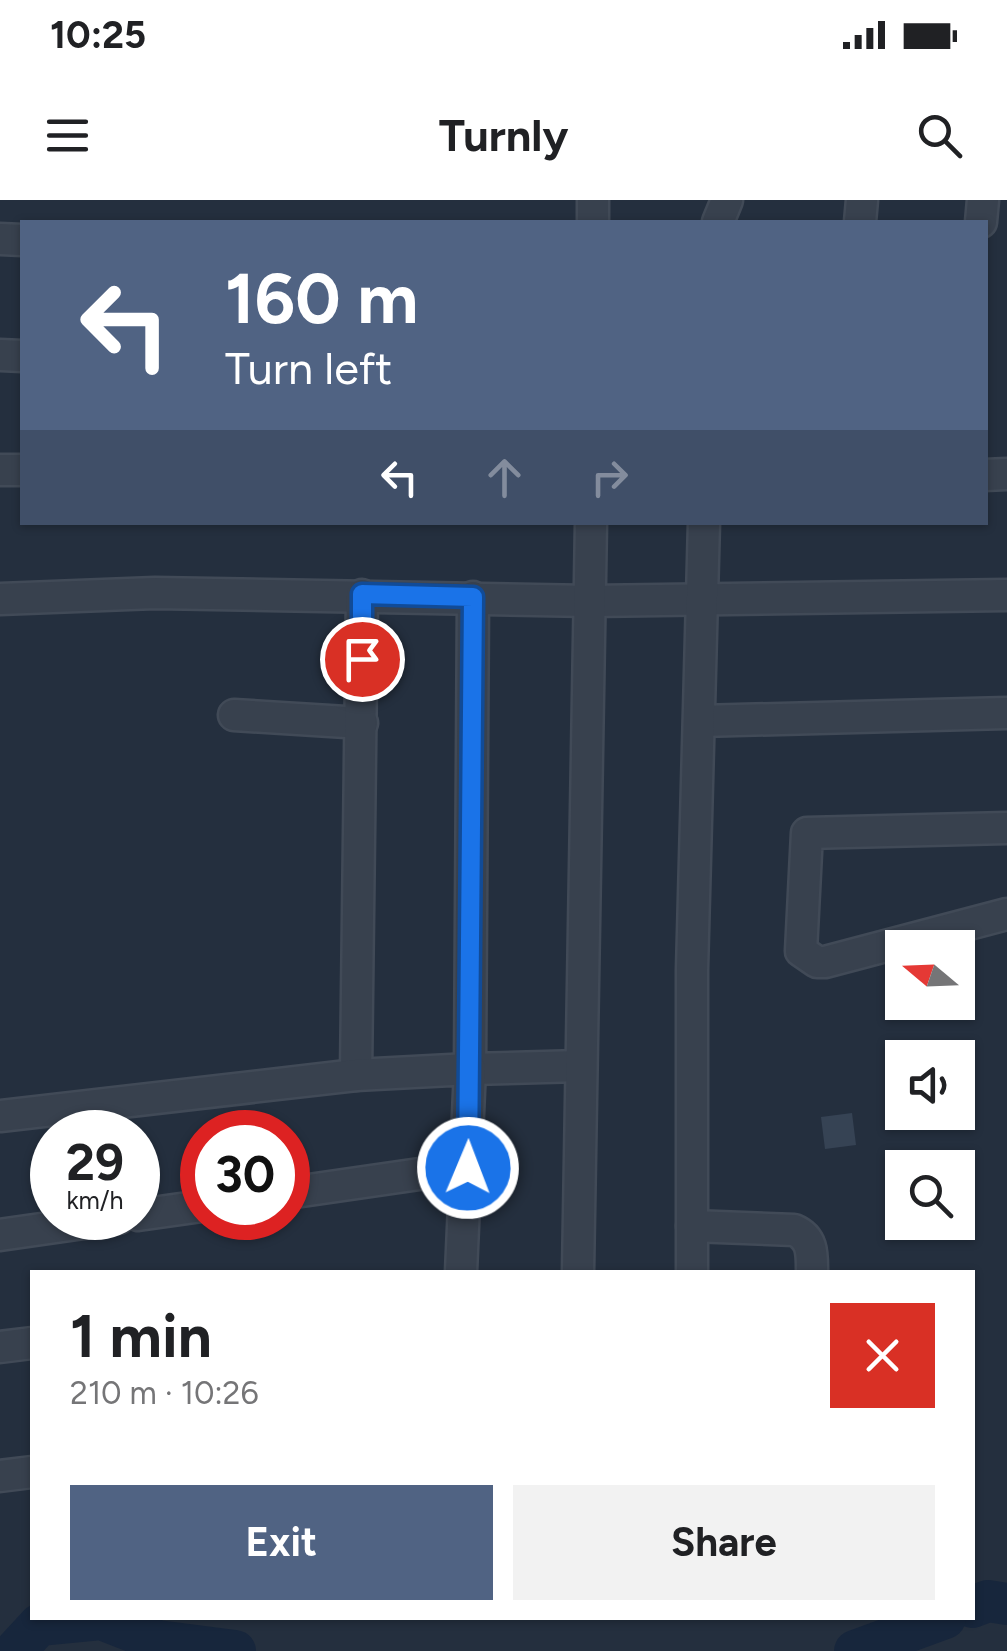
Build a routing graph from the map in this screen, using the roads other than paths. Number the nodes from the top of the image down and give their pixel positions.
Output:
1 (591, 525) edge
2 (704, 525) edge
3 (362, 594) junction
4 (1007, 595) edge
5 (473, 597) junction
6 (0, 598) edge
7 (592, 600) junction
8 (704, 600) junction
9 (1007, 712) edge
10 (234, 715) dead end
11 (700, 720) junction
12 (362, 723) junction
13 (1007, 828) edge
14 (1007, 914) edge
15 (581, 1066) junction
16 (470, 1069) junction
17 (356, 1075) junction
18 (0, 1116) edge
19 (468, 1168) junction
20 (310, 1190) edge
21 (692, 1226) junction
22 (30, 1230) edge
23 (0, 1234) edge
24 (462, 1270) edge
25 (578, 1270) edge
26 (692, 1270) edge
27 (812, 1270) edge
28 (30, 1343) edge
29 (0, 1347) edge
30 (30, 1472) edge
31 (0, 1476) edge

1 - 7 street
2 - 8 street
3 - 5 street
3 - 6 street
3 - 12 street
4 - 8 street
5 - 7 street
5 - 16 street
7 - 8 street
7 - 15 street
8 - 11 street
9 - 11 street
10 - 12 street
11 - 21 street
12 - 17 street
13 - 14 street
15 - 16 street
15 - 25 street
16 - 17 street
16 - 19 street
17 - 18 street
19 - 20 street
19 - 24 street
21 - 26 street
21 - 27 street
22 - 23 street
28 - 29 street
30 - 31 street

